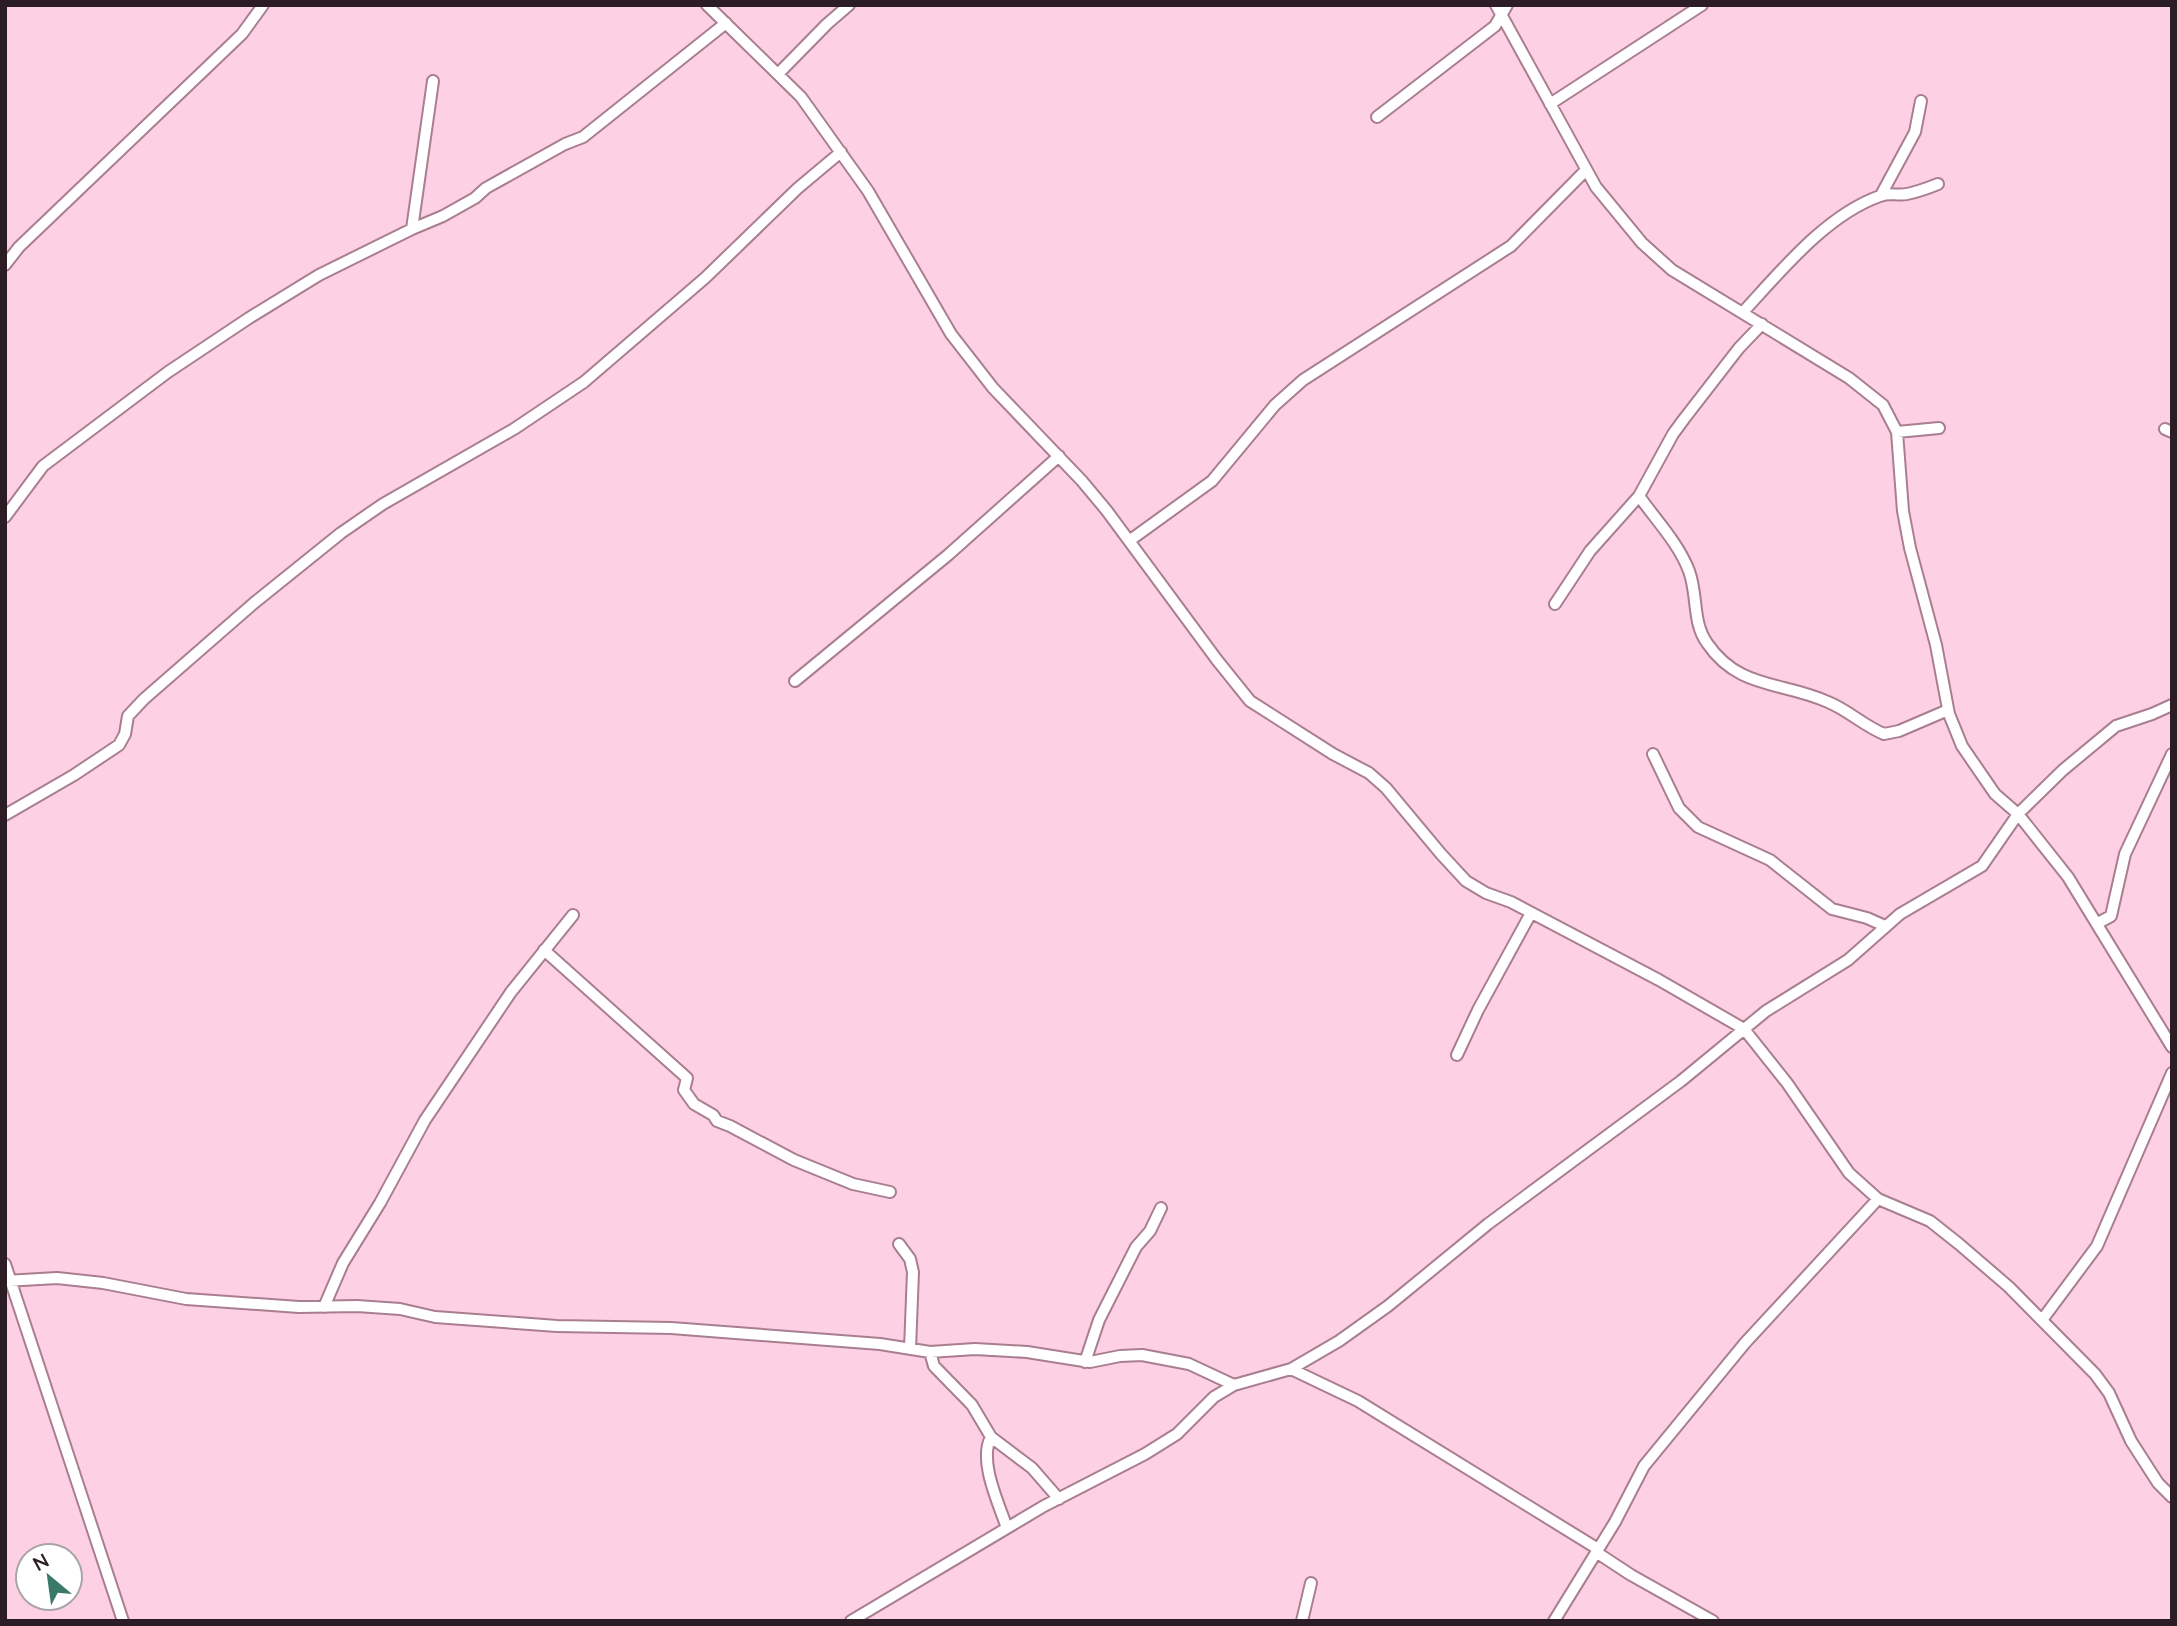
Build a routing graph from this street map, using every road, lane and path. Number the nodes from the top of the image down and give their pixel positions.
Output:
1 (263, 5) edge
2 (707, 5) edge
3 (849, 5) edge
4 (1702, 5) edge
5 (1501, 8) edge
6 (726, 23) junction
7 (778, 74) junction
8 (433, 81) dead end
9 (1921, 101) dead end
10 (1550, 104) junction
11 (1377, 117) dead end
12 (841, 152) junction
13 (1586, 170) junction
14 (1938, 184) dead end
15 (1881, 195) junction
16 (412, 229) junction
17 (5, 265) edge
18 (1743, 312) junction
19 (1762, 324) junction
20 (1939, 428) dead end
21 (1896, 432) junction
22 (1059, 456) junction
23 (1639, 496) junction
24 (5, 517) edge
25 (1129, 541) junction
26 (1555, 604) dead end
27 (795, 681) dead end
28 (2172, 705) edge
29 (1948, 710) junction
30 (1653, 754) dead end
31 (2172, 754) edge
32 (5, 814) edge
33 (2018, 814) junction
34 (1531, 913) junction
35 (573, 915) dead end
36 (2098, 923) junction
37 (1885, 926) junction
38 (544, 950) junction
39 (1744, 1030) junction
40 (2172, 1047) edge
41 (1457, 1055) dead end
42 (2172, 1073) edge
43 (890, 1192) dead end
44 (1878, 1199) junction
45 (1161, 1208) dead end
46 (899, 1244) dead end
47 (5, 1264) edge
48 (8, 1281) edge
49 (324, 1307) junction
50 (2042, 1320) junction
51 (910, 1349) junction
52 (930, 1352) junction
53 (1085, 1362) junction
54 (1291, 1369) junction
55 (1234, 1385) junction
56 (991, 1437) junction
57 (2172, 1497) edge
58 (1059, 1499) junction
59 (1007, 1528) junction
60 (1597, 1550) junction
61 (1311, 1583) dead end
62 (122, 1621) edge
63 (851, 1621) edge
64 (1302, 1621) edge
65 (1553, 1621) edge
66 (1713, 1621) edge

1 - 17 street
2 - 6 street
3 - 7 street
4 - 10 street
5 - 10 street
5 - 11 street
6 - 7 street
6 - 16 street
7 - 12 street
8 - 16 street
9 - 15 street
10 - 13 street
12 - 22 street
12 - 32 street
13 - 18 street
13 - 25 street
14 - 15 street
15 - 18 street
16 - 24 street
18 - 19 street
19 - 21 street
19 - 23 street
20 - 21 street
21 - 29 street
22 - 25 street
22 - 27 street
23 - 26 street
23 - 29 street
25 - 34 street
28 - 33 street
29 - 33 street
30 - 37 street
31 - 36 street
33 - 36 street
33 - 37 street
34 - 39 street
34 - 41 street
35 - 38 street
36 - 40 street
37 - 39 street
38 - 43 street
38 - 49 street
39 - 44 street
39 - 54 street
42 - 50 street
44 - 50 street
44 - 60 street
45 - 53 street
46 - 51 street
47 - 48 street
48 - 49 street
48 - 62 street
49 - 51 street
50 - 57 street
51 - 52 street
52 - 53 street
52 - 56 street
53 - 55 street
54 - 55 street
54 - 60 street
55 - 58 street
56 - 58 street
56 - 59 street
58 - 59 street
59 - 63 street
60 - 65 street
60 - 66 street
61 - 64 street

